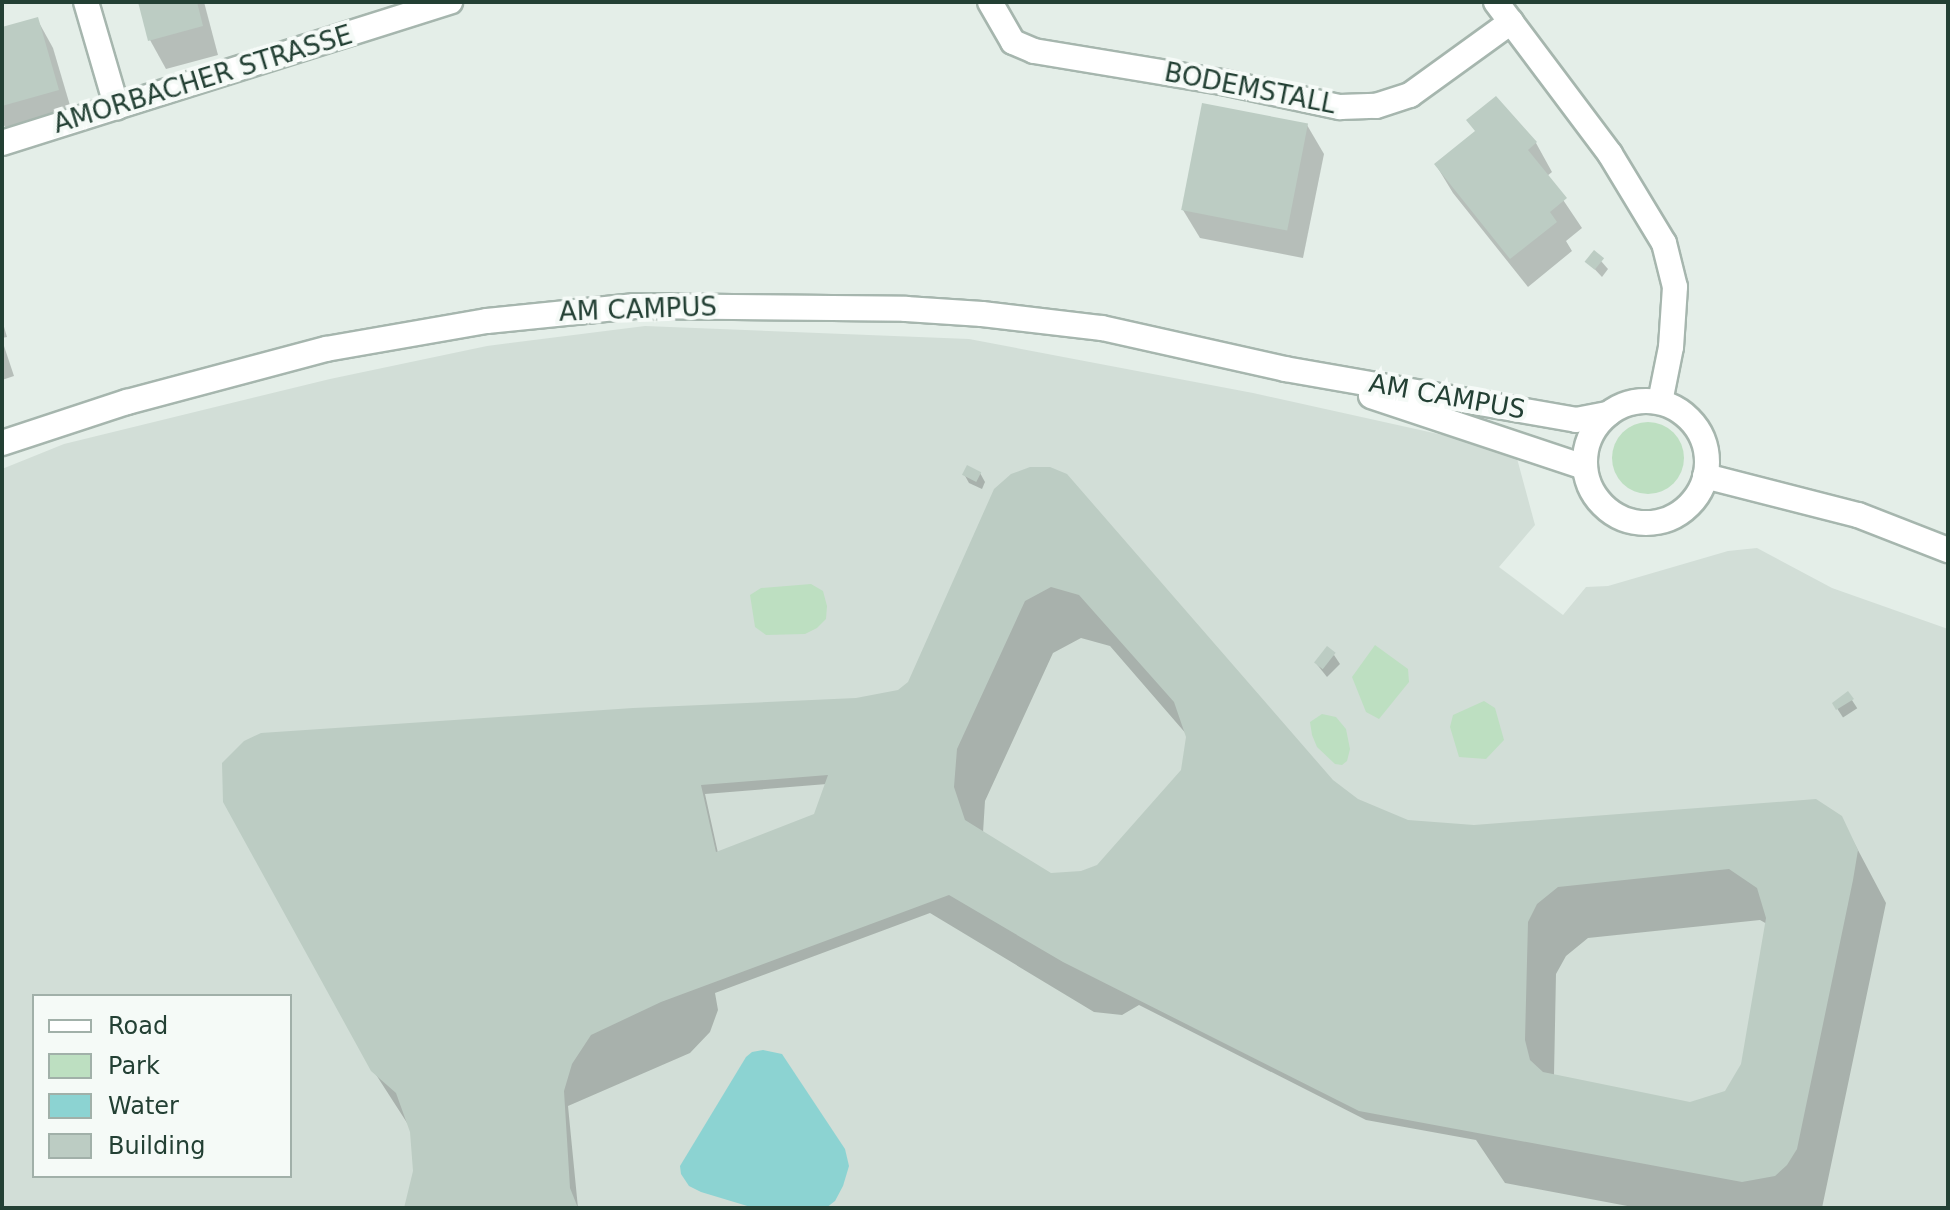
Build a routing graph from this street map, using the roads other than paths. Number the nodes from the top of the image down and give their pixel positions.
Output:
1 (86, 2) edge
2 (450, 2) edge
3 (990, 2) edge
4 (1496, 2) edge
5 (1511, 22) junction
6 (117, 108) junction
7 (2, 143) edge
8 (1285, 369) junction
9 (1660, 402) junction
10 (1608, 414) junction
11 (2, 443) edge
12 (1584, 467) junction
13 (1705, 476) junction
14 (1948, 550) edge

1 - 6 street
2 - 6 street, AMORBACHER STRASSE
3 - 5 street, BODEMSTALL
4 - 5 street
5 - 9 street
6 - 7 street, AMORBACHER STRASSE
8 - 10 street, AM CAMPUS
8 - 11 street, AM CAMPUS
8 - 12 street, AM CAMPUS
9 - 10 street
9 - 13 street
10 - 12 street
12 - 13 street
13 - 14 street

